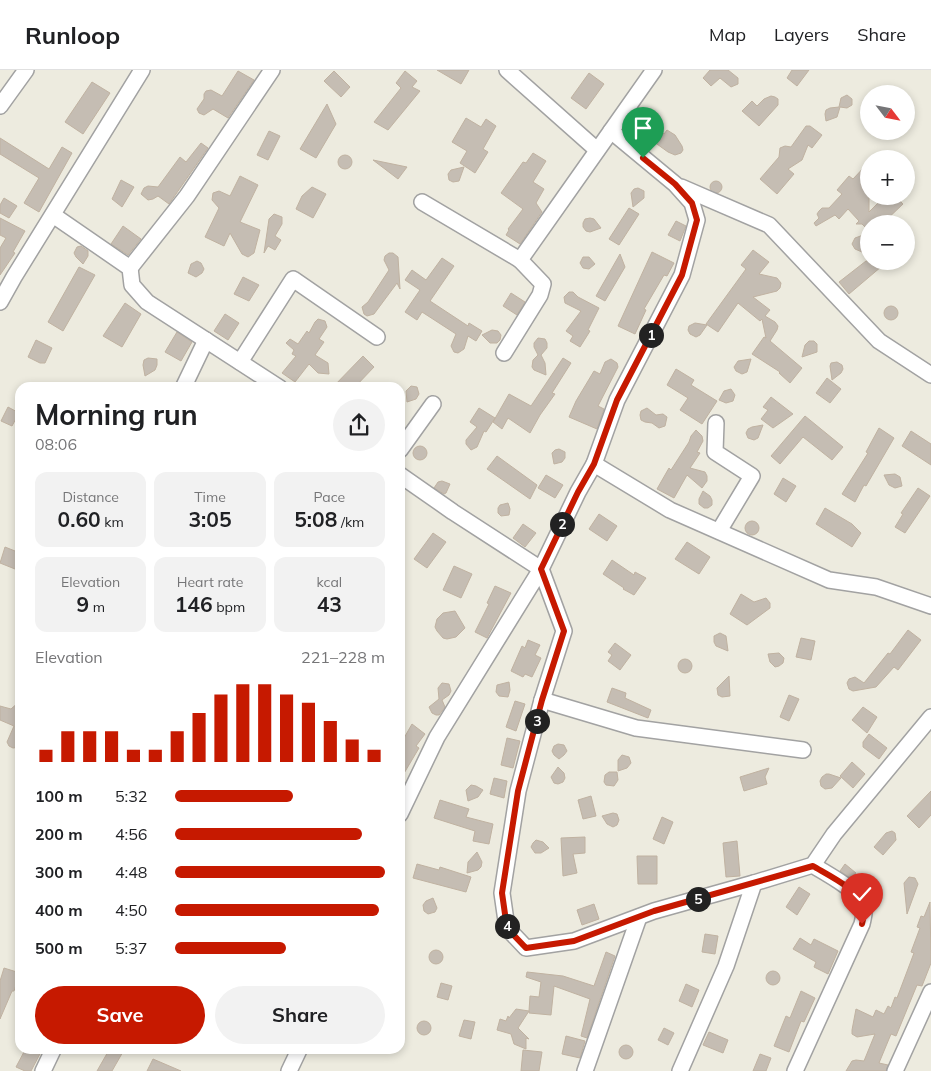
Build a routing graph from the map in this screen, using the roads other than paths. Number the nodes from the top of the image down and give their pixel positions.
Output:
1 (26, 70) edge
2 (142, 70) edge
3 (272, 70) edge
4 (507, 70) edge
5 (654, 70) edge
6 (0, 106) edge
7 (611, 131) junction
8 (597, 150) junction
9 (675, 184) junction
10 (422, 202) dead end
11 (53, 215) junction
12 (520, 260) junction
13 (130, 268) junction
14 (0, 302) edge
15 (377, 337) dead end
16 (206, 340) junction
17 (504, 353) dead end
18 (240, 362) junction
19 (931, 375) edge
20 (186, 382) edge
21 (271, 382) edge
22 (433, 404) dead end
23 (716, 423) dead end
24 (405, 443) edge
25 (594, 464) junction
26 (405, 478) edge
27 (719, 531) junction
28 (541, 569) junction
29 (931, 606) edge
30 (542, 700) junction
31 (931, 717) edge
32 (803, 750) dead end
33 (405, 804) edge
34 (813, 866) junction
35 (754, 883) junction
36 (639, 917) junction
37 (931, 992) edge
38 (51, 1054) edge
39 (297, 1054) edge
40 (43, 1071) edge
41 (289, 1071) edge
42 (585, 1071) edge
43 (680, 1071) edge
44 (796, 1071) edge
45 (895, 1071) edge

1 - 6 street
2 - 11 street
3 - 13 street
4 - 8 street
5 - 7 street
7 - 8 street
7 - 9 street
8 - 12 street
9 - 19 street
9 - 25 street
10 - 12 street
11 - 13 street
11 - 14 street
12 - 17 street
13 - 16 street
15 - 18 street
16 - 18 street
16 - 20 street
18 - 21 street
22 - 24 street
23 - 27 street
25 - 27 street
25 - 28 street
26 - 28 street
27 - 29 street
28 - 30 street
28 - 33 street
30 - 32 street
30 - 36 street
31 - 34 street
34 - 35 street
34 - 44 street
35 - 36 street
35 - 43 street
36 - 42 street
37 - 45 street
38 - 40 street
39 - 41 street

